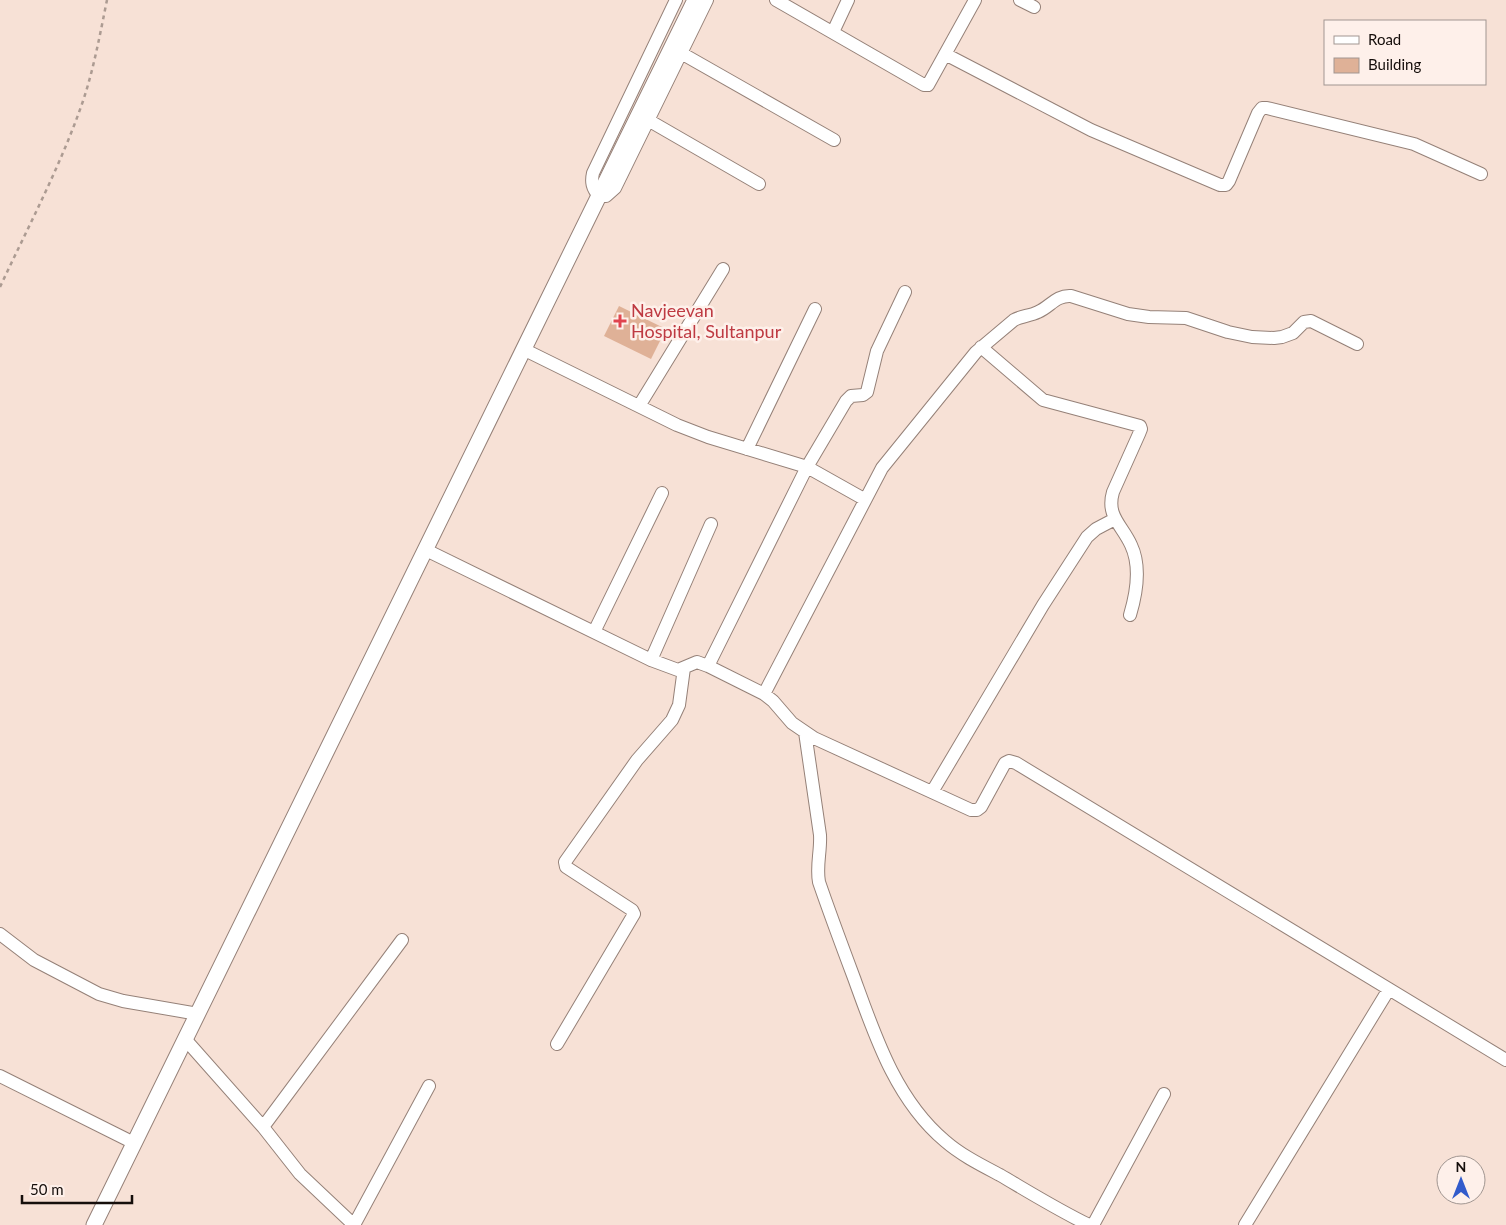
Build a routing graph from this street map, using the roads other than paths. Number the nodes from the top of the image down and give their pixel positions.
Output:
1 (676, 0) edge
2 (695, 0) edge
3 (707, 0) edge
4 (776, 0) edge
5 (848, 0) edge
6 (975, 0) edge
7 (1020, 0) edge
8 (1034, 7) dead end
9 (833, 32) junction
10 (681, 53) junction
11 (945, 54) junction
12 (648, 120) junction
13 (834, 140) dead end
14 (1481, 174) dead end
15 (759, 184) dead end
16 (598, 196) junction
17 (723, 269) dead end
18 (905, 292) dead end
19 (815, 310) dead end
20 (1357, 344) dead end
21 (981, 347) junction
22 (523, 349) junction
23 (640, 406) junction
24 (747, 449) junction
25 (808, 467) junction
26 (662, 493) dead end
27 (864, 499) junction
28 (1115, 519) junction
29 (711, 524) dead end
30 (426, 550) junction
31 (1130, 615) dead end
32 (594, 632) junction
33 (651, 660) junction
34 (708, 666) junction
35 (684, 668) junction
36 (764, 694) junction
37 (805, 732) junction
38 (932, 792) junction
39 (0, 934) edge
40 (402, 940) dead end
41 (1389, 989) junction
42 (198, 1014) junction
43 (185, 1039) junction
44 (557, 1044) dead end
45 (1506, 1060) edge
46 (0, 1076) edge
47 (429, 1086) dead end
48 (1164, 1094) dead end
49 (263, 1127) junction
50 (134, 1143) junction
51 (348, 1223) edge
52 (94, 1225) edge
53 (1091, 1225) edge
54 (1245, 1225) edge

1 - 16 street
2 - 16 street
3 - 10 street
4 - 9 street
5 - 9 street
6 - 11 street
7 - 8 street
9 - 11 street
10 - 12 street
10 - 13 street
11 - 14 street
12 - 15 street
12 - 16 street
16 - 22 street
17 - 23 street
18 - 25 street
19 - 24 street
20 - 21 street
21 - 27 street
21 - 28 street
22 - 23 street
22 - 30 street
23 - 24 street
24 - 25 street
25 - 27 street
25 - 34 street
26 - 32 street
27 - 36 street
28 - 31 street
28 - 38 street
29 - 33 street
30 - 32 street
30 - 42 street
32 - 33 street
33 - 35 street
34 - 35 street
34 - 36 street
35 - 44 street
36 - 37 street
37 - 38 street
37 - 53 street
38 - 41 street
39 - 42 street
40 - 49 street
41 - 45 street
41 - 54 street
42 - 43 street
43 - 49 street
43 - 50 street
46 - 50 street
47 - 51 street
48 - 53 street
49 - 51 street
50 - 52 street

